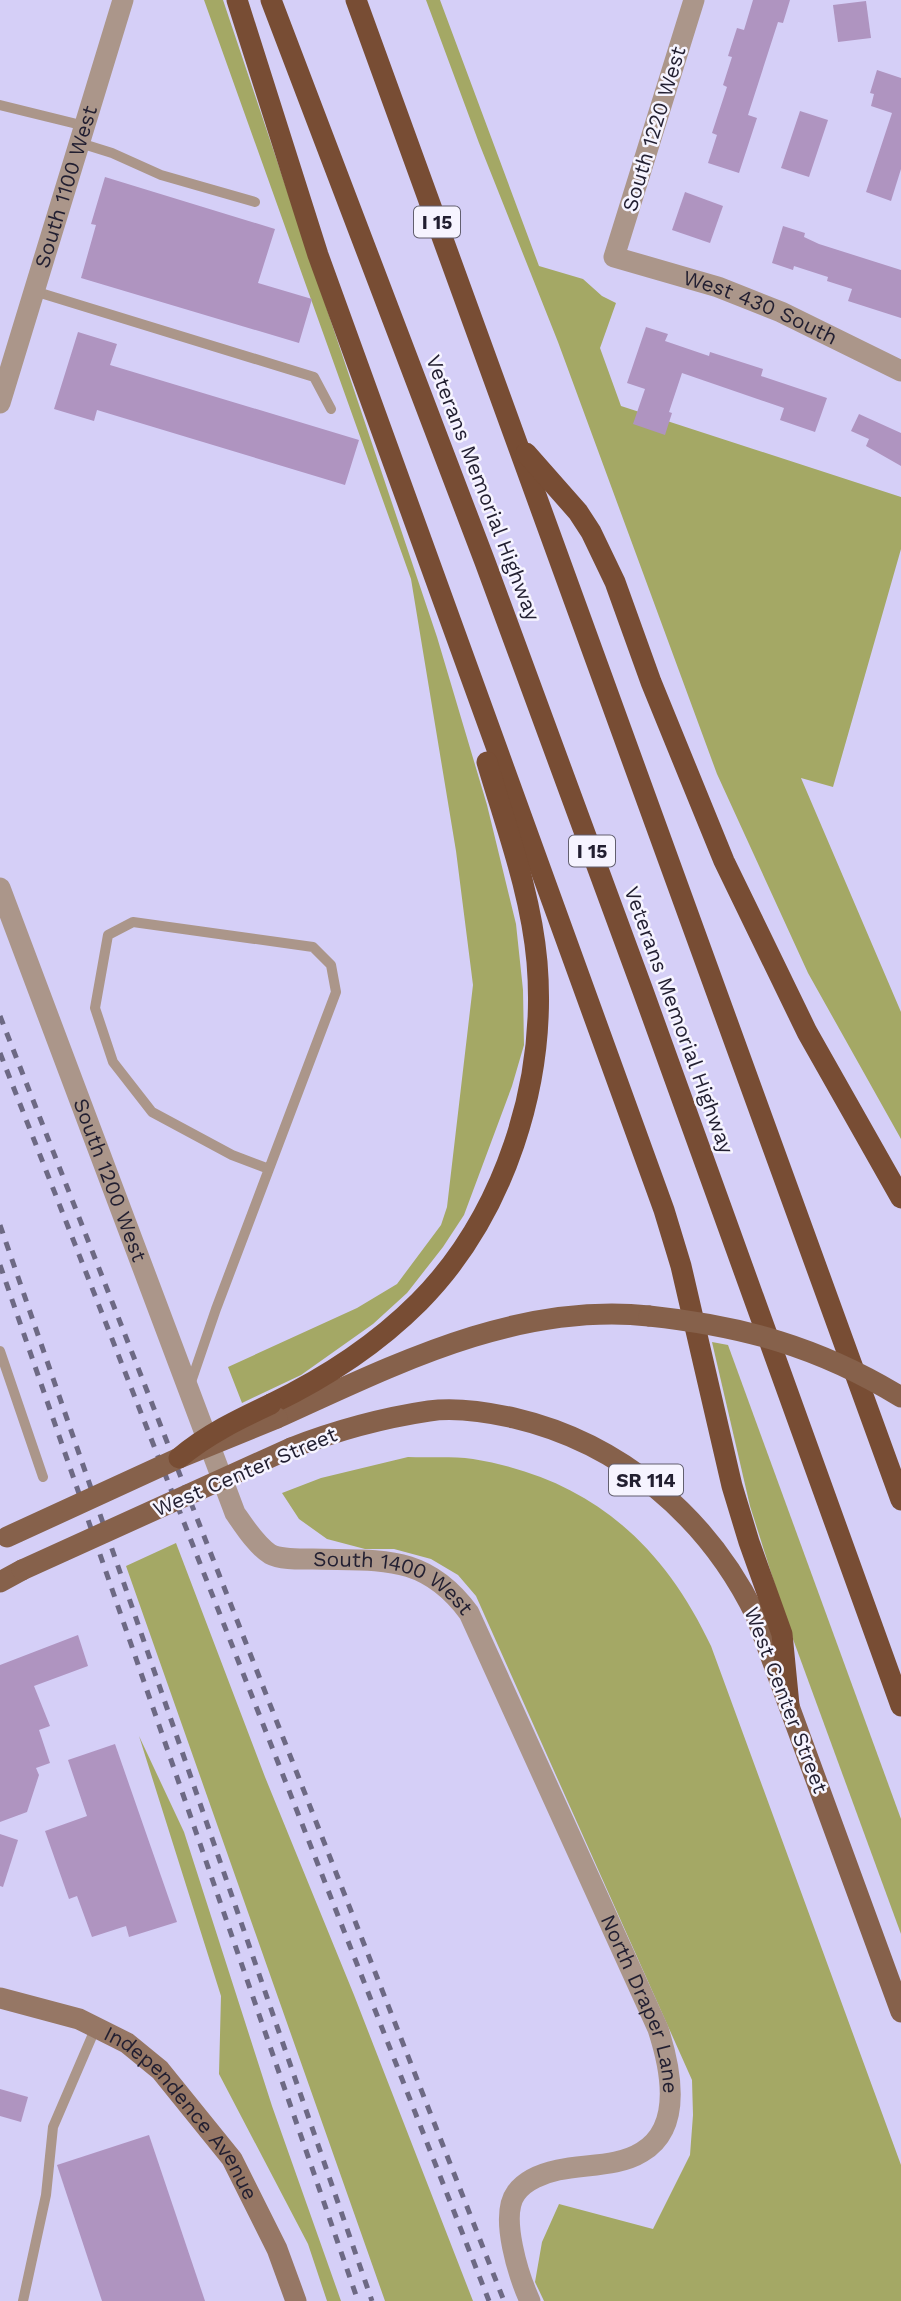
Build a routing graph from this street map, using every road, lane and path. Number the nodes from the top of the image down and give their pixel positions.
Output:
1 (123, 0) edge
2 (237, 0) edge
3 (271, 0) edge
4 (356, 0) edge
5 (694, 0) edge
6 (0, 105) edge
7 (82, 135) junction
8 (255, 202) dead end
9 (614, 257) joint
10 (34, 291) junction
11 (901, 371) edge
12 (0, 403) edge
13 (331, 409) dead end
14 (517, 443) junction
15 (473, 688) junction
16 (0, 887) edge
17 (269, 1169) junction
18 (901, 1198) edge
19 (0, 1351) edge
20 (189, 1388) junction
21 (901, 1397) edge
22 (274, 1411) junction
23 (178, 1458) joint
24 (219, 1471) joint
25 (43, 1477) dead end
26 (901, 1500) edge
27 (4, 1539) edge
28 (0, 1582) edge
29 (789, 1704) junction
30 (901, 1706) edge
31 (545, 1780) joint
32 (0, 1998) edge
33 (901, 2012) edge
34 (96, 2027) junction
35 (23, 2301) edge
36 (296, 2301) edge
37 (530, 2301) edge

1 - 7 street, South 1100 West
2 - 15 highway
3 - 30 highway, Veterans Memorial Highway / I 15
4 - 14 highway, I 15
5 - 9 street, South 1220 West
6 - 7 lane
7 - 8 lane
7 - 10 street, South 1100 West
9 - 11 street, West 430 South
10 - 12 street, South 1100 West
10 - 13 lane
14 - 18 highway
14 - 26 highway, I 15
15 - 22 highway
15 - 29 highway
16 - 20 street, South 1200 West
17 - 17 lane
17 - 20 lane
19 - 25 lane
20 - 24 street, South 1200 West
21 - 22 main road, West Center Street, bridge
22 - 23 highway, bridge
23 - 27 main road, West Center Street, bridge
24 - 31 street, South 1400 West
28 - 29 main road, West Center Street / SR 114, bridge
29 - 33 main road, West Center Street / SR 114
31 - 37 street, North Draper Lane
32 - 34 street, Independence Avenue
34 - 35 lane
34 - 36 street, Independence Avenue

